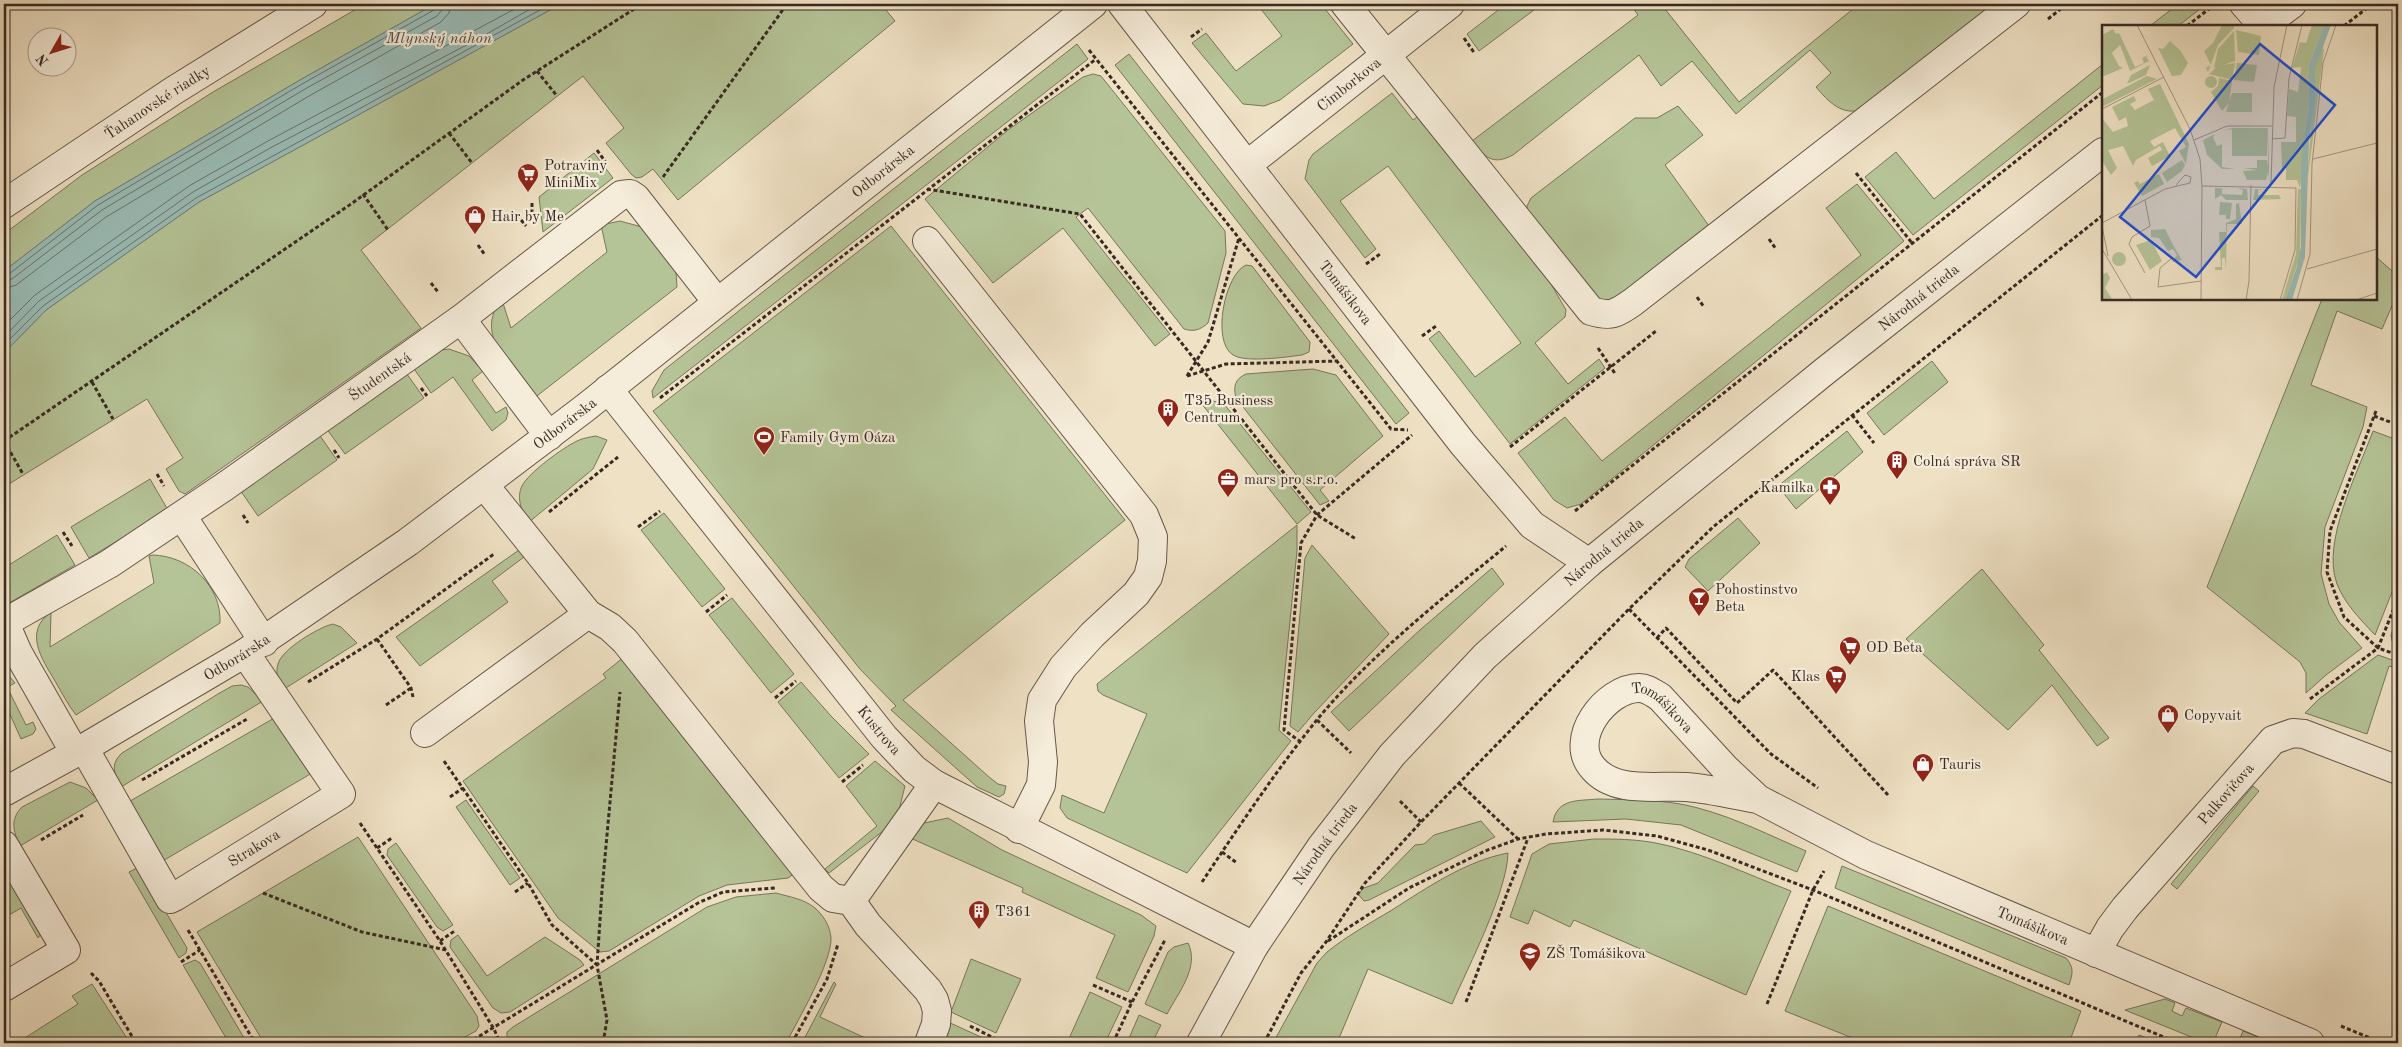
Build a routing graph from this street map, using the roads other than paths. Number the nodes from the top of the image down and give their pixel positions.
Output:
1 (313, 4) edge
2 (1093, 4) edge
3 (1122, 4) edge
4 (1345, 4) edge
5 (1450, 4) edge
6 (2016, 4) edge
7 (2244, 4) edge
8 (2292, 4) edge
9 (2262, 25) edge
10 (2264, 25) edge
11 (1386, 54) junction
12 (2102, 153) edge
13 (1247, 165) junction
14 (4, 204) edge
15 (927, 240) dead end
16 (717, 302) junction
17 (461, 319) junction
18 (608, 389) junction
19 (549, 436) junction
20 (485, 486) junction
21 (182, 516) junction
22 (1589, 563) junction
23 (588, 614) junction
24 (4, 623) edge
25 (254, 648) junction
26 (425, 734) road end
27 (80, 751) junction
28 (2398, 770) edge
29 (934, 784) junction
30 (4, 792) edge
31 (1758, 799) junction
32 (1019, 829) junction
33 (7, 851) edge
34 (851, 901) junction
35 (1254, 946) junction
36 (2096, 952) junction
37 (4, 987) edge
38 (929, 1043) edge
39 (1201, 1043) edge
40 (2310, 1043) edge

1 - 14 street, Ťahanovské riadky
2 - 16 street, Odborárska
3 - 13 street, Tomášikova
4 - 11 street
5 - 11 street, Cimborkova
6 - 11 street
7 - 9 street
8 - 10 street
11 - 13 street, Cimborkova
12 - 22 street, Národná trieda
13 - 22 street, Tomášikova
15 - 32 street
16 - 17 street, Študentská
16 - 18 street, Odborárska
17 - 19 street
17 - 21 street, Študentská
18 - 19 street, Odborárska
18 - 29 street, Kustrova
19 - 20 street, Odborárska
20 - 23 street
20 - 25 street, Odborárska
21 - 24 street, Študentská
21 - 25 street
22 - 35 street, Národná trieda
23 - 26 street
23 - 34 street
24 - 27 street
25 - 27 street, Odborárska
25 - 27 street, Strakova
27 - 30 street, Odborárska
28 - 36 street, Palkovičova
29 - 32 street, Kustrova
29 - 34 street
31 - 31 street, Tomášikova
31 - 36 street, Tomášikova
32 - 35 street, Kustrova
33 - 37 street
34 - 38 street
35 - 39 street, Národná trieda
36 - 40 street, Tomášikova

